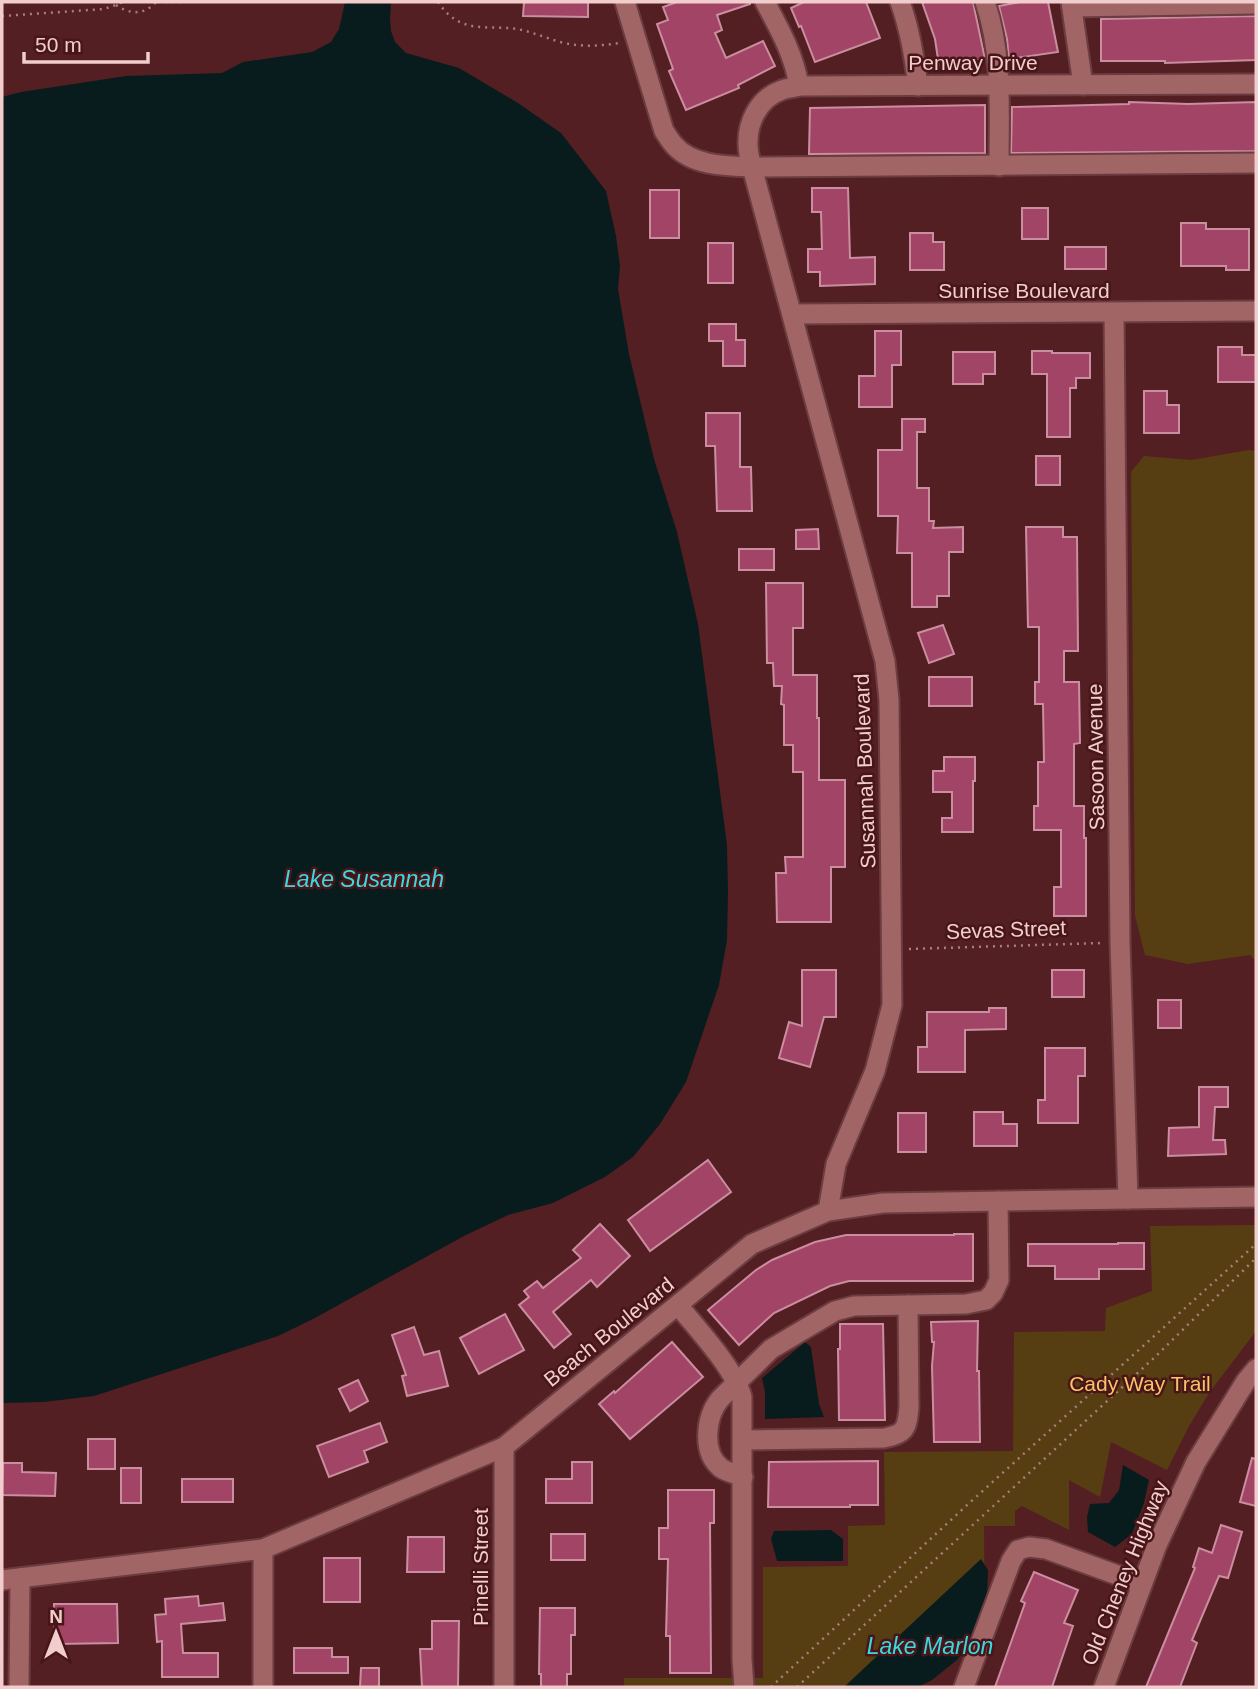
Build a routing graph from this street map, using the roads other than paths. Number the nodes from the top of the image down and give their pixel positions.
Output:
1 (625, 2) edge
2 (765, 2) edge
3 (900, 2) edge
4 (985, 2) edge
5 (1071, 4) edge
6 (1256, 4) edge
7 (1256, 84) edge
8 (1083, 85) junction
9 (799, 86) junction
10 (918, 86) junction
11 (999, 86) junction
12 (1256, 163) edge
13 (999, 166) junction
14 (752, 167) junction
15 (1256, 311) edge
16 (1114, 313) junction
17 (792, 314) junction
18 (1256, 1197) edge
19 (1128, 1199) junction
20 (998, 1201) junction
21 (828, 1211) junction
22 (678, 1305) junction
23 (908, 1305) junction
24 (1256, 1369) edge
25 (737, 1383) junction
26 (743, 1440) junction
27 (504, 1447) junction
28 (743, 1476) junction
29 (263, 1549) junction
30 (11, 1579) edge
31 (1142, 1584) junction
32 (19, 1687) edge
33 (263, 1687) edge
34 (504, 1687) edge
35 (744, 1687) edge
36 (964, 1687) edge
37 (1104, 1687) edge

1 - 14 street
2 - 9 street
3 - 10 street
4 - 11 street
5 - 6 street
5 - 8 street
7 - 8 street, Penway Drive
8 - 11 street, Penway Drive
9 - 10 street, Penway Drive
9 - 14 street, Penway Drive
10 - 11 street, Penway Drive
11 - 13 street
12 - 13 street
13 - 14 street
14 - 17 street, Susannah Boulevard
15 - 16 street, Sunrise Boulevard
16 - 17 street, Sunrise Boulevard
16 - 19 street, Sasoon Avenue
17 - 21 street, Susannah Boulevard
18 - 19 street, Beach Boulevard
19 - 20 street, Beach Boulevard
20 - 21 street, Beach Boulevard
20 - 23 street
21 - 22 street, Beach Boulevard
22 - 25 street
22 - 27 street, Beach Boulevard
23 - 25 street
23 - 26 street
24 - 31 street, Old Cheney Highway
25 - 26 street
25 - 28 street
26 - 28 street
27 - 29 street, Beach Boulevard
27 - 34 street, Pinelli Street
28 - 35 street
29 - 30 street, Beach Boulevard
29 - 33 street
30 - 32 street
31 - 36 street
31 - 37 street, Old Cheney Highway

